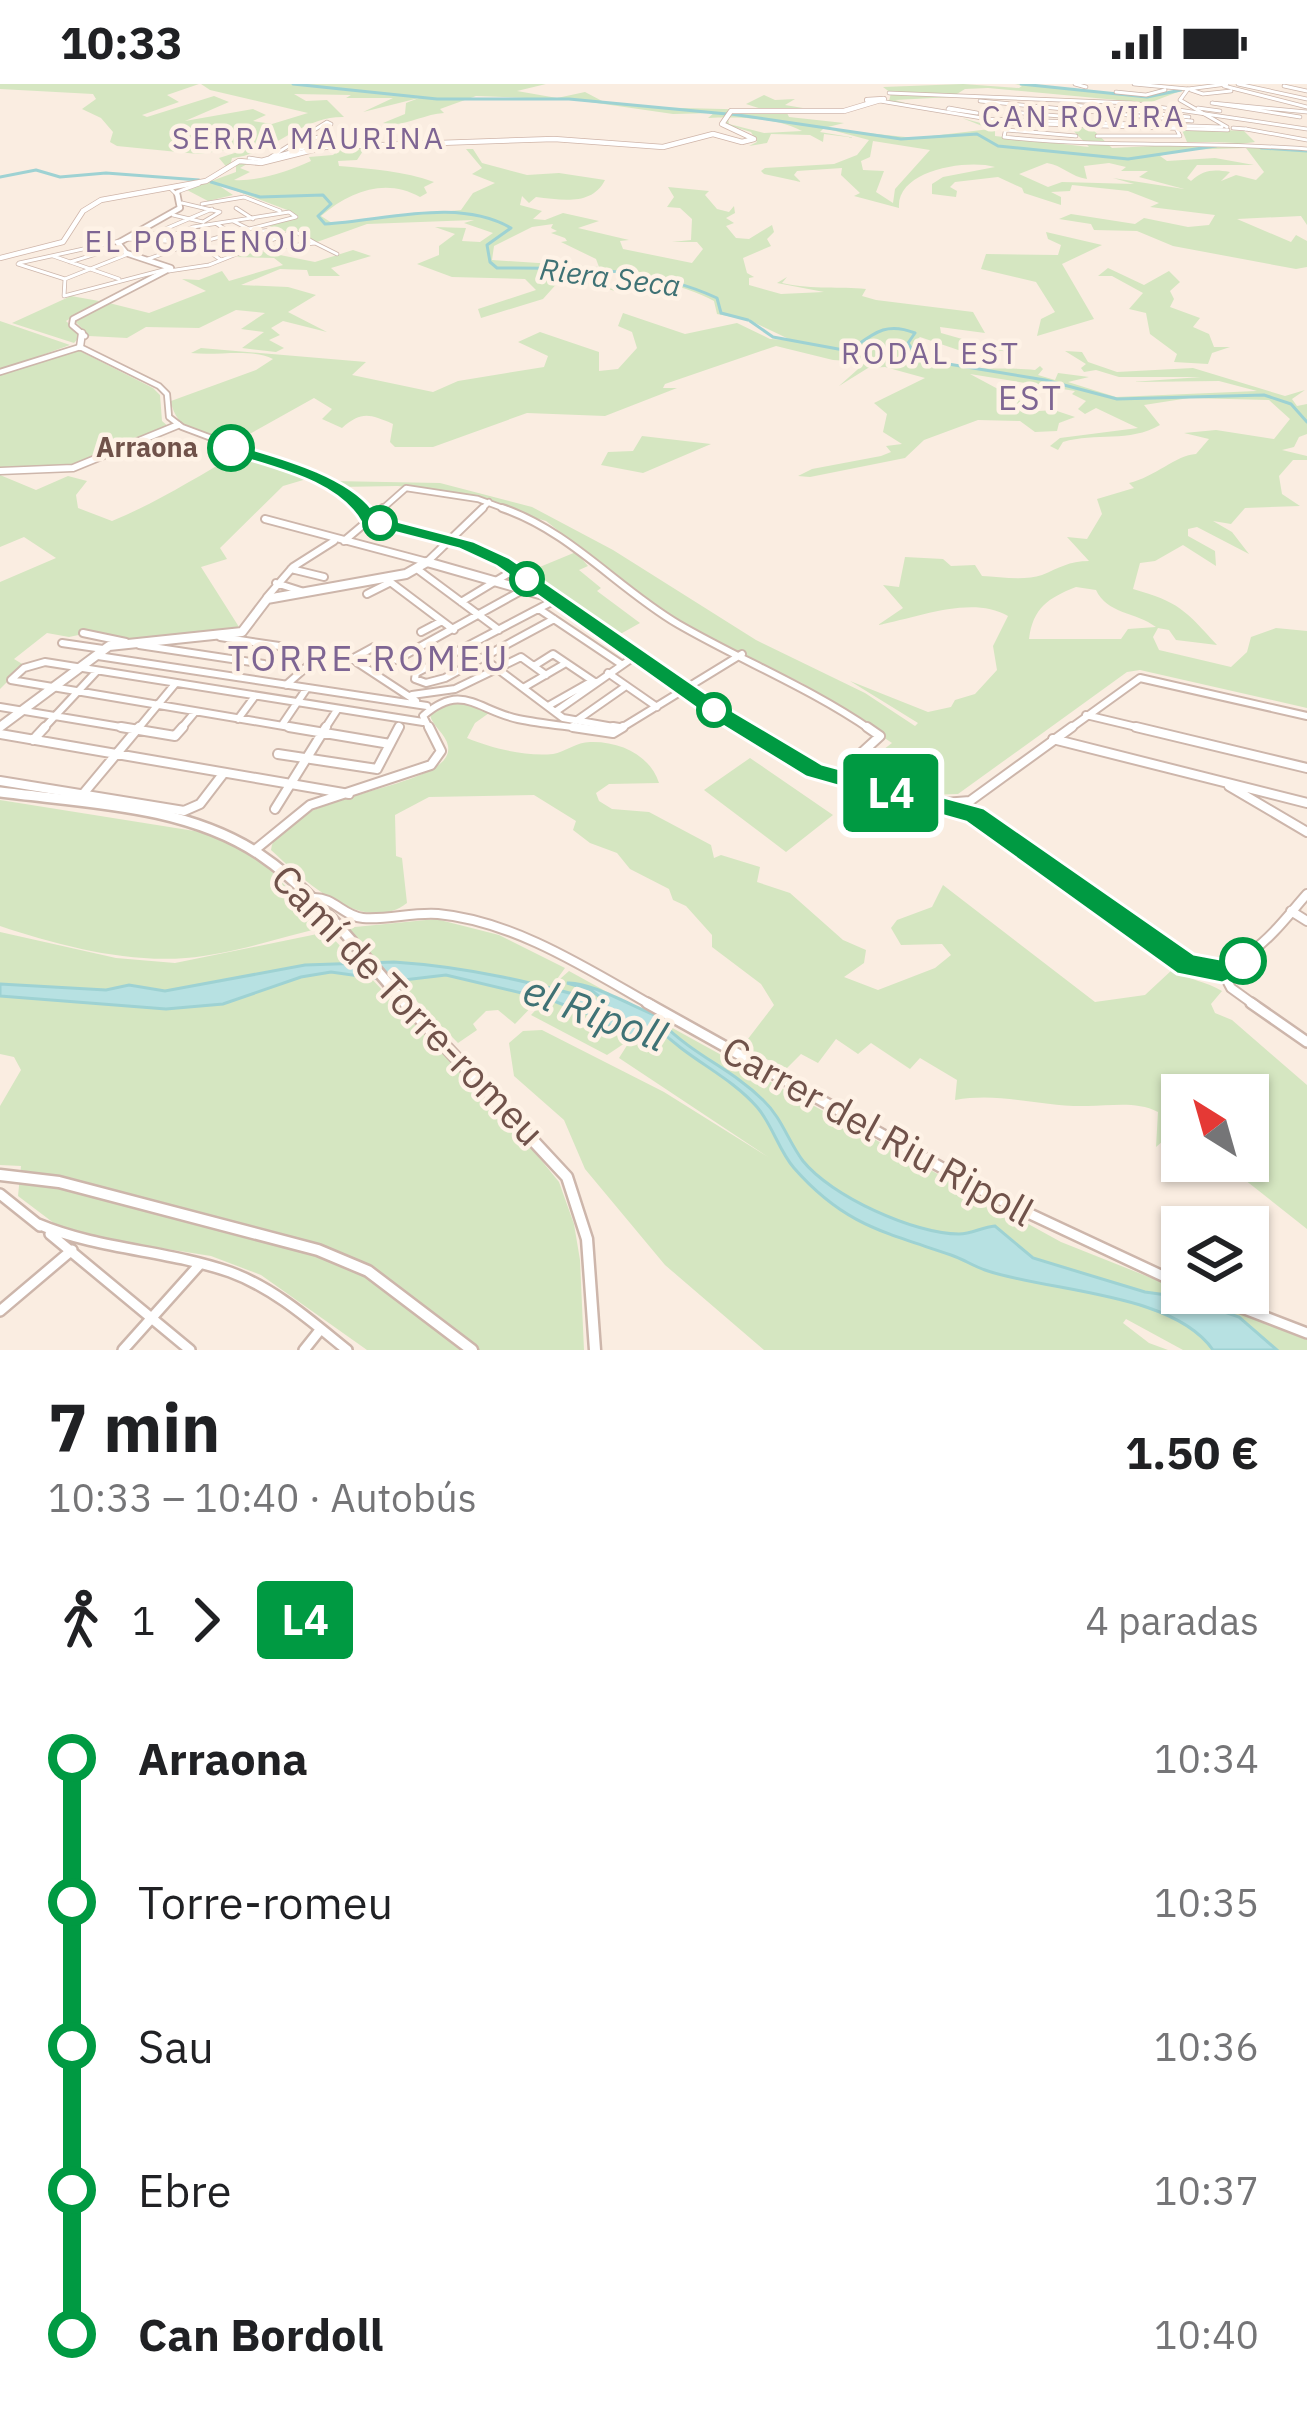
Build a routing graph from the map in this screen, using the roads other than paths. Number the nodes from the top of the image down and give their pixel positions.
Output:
1 (1075, 84) edge
2 (1123, 84) edge
3 (1134, 84) edge
4 (1224, 84) edge
5 (1148, 85) edge
6 (1204, 85) edge
7 (1239, 85) edge
8 (1287, 85) edge
9 (1196, 86) edge
10 (1086, 87) edge
11 (1175, 87) edge
12 (1188, 89) junction
13 (1274, 90) junction
14 (1284, 94) junction
15 (878, 98) junction
16 (1180, 99) junction
17 (974, 100) junction
18 (1271, 100) junction
19 (1087, 103) junction
20 (1158, 104) dead end
21 (1012, 105) junction
22 (1073, 105) junction
23 (1150, 106) junction
24 (1305, 106) edge
25 (1198, 109) junction
26 (1286, 110) junction
27 (1220, 111) dead end
28 (1010, 112) junction
29 (1145, 114) junction
30 (1238, 114) dead end
31 (1217, 118) junction
32 (1256, 120) junction
33 (1071, 122) junction
34 (1007, 124) junction
35 (1088, 127) junction
36 (1198, 128) junction
37 (1226, 128) junction
38 (1305, 128) edge
39 (1246, 129) joint
40 (1177, 130) junction
41 (1076, 136) junction
42 (1096, 136) junction
43 (1300, 138) junction
44 (538, 139) junction
45 (1307, 140) edge
46 (555, 141) dead end
47 (292, 142) junction
48 (320, 145) junction
49 (1090, 146) junction
50 (1111, 147) junction
51 (1307, 149) edge
52 (249, 158) dead end
53 (269, 158) junction
54 (174, 191) junction
55 (182, 203) junction
56 (202, 204) junction
57 (236, 208) dead end
58 (212, 209) junction
59 (286, 213) junction
60 (173, 215) junction
61 (252, 218) junction
62 (189, 219) junction
63 (232, 221) junction
64 (203, 224) junction
65 (217, 224) junction
66 (265, 226) junction
67 (271, 230) junction
68 (232, 234) junction
69 (281, 236) junction
70 (141, 239) junction
71 (159, 241) junction
72 (119, 243) junction
73 (197, 243) junction
74 (315, 243) junction
75 (296, 245) junction
76 (253, 247) junction
77 (173, 250) junction
78 (244, 251) junction
79 (128, 254) junction
80 (337, 254) dead end
81 (49, 255) junction
82 (185, 255) dead end
83 (0, 258) edge
84 (148, 259) junction
85 (221, 260) junction
86 (70, 262) junction
87 (90, 269) junction
88 (170, 270) junction
89 (65, 279) junction
90 (122, 280) junction
91 (80, 347) junction
92 (0, 373) edge
93 (178, 425) junction
94 (0, 471) edge
95 (489, 502) junction
96 (265, 519) dead end
97 (369, 520) junction
98 (340, 540) junction
99 (449, 540) junction
100 (427, 562) junction
101 (291, 569) junction
102 (417, 569) junction
103 (514, 571) junction
104 (324, 577) dead end
105 (388, 580) junction
106 (499, 581) junction
107 (276, 583) junction
108 (530, 585) junction
109 (304, 592) junction
110 (368, 594) dead end
111 (269, 598) junction
112 (557, 599) junction
113 (460, 602) junction
114 (539, 609) junction
115 (479, 616) junction
116 (554, 619) junction
117 (442, 621) junction
118 (454, 629) junction
119 (499, 630) junction
120 (421, 632) dead end
121 (83, 633) dead end
122 (220, 637) junction
123 (486, 637) junction
124 (62, 643) dead end
125 (132, 644) junction
126 (279, 646) dead end
127 (501, 648) junction
128 (99, 652) junction
129 (638, 654) junction
130 (742, 654) junction
131 (483, 658) junction
132 (566, 663) junction
133 (264, 664) dead end
134 (310, 664) dead end
135 (621, 664) junction
136 (534, 666) junction
137 (78, 668) junction
138 (499, 669) junction
139 (97, 671) junction
140 (608, 674) junction
141 (545, 675) junction
142 (594, 682) junction
143 (176, 684) junction
144 (286, 685) junction
145 (626, 686) junction
146 (307, 688) junction
147 (523, 688) junction
148 (50, 689) junction
149 (687, 689) junction
150 (76, 694) junction
151 (255, 696) junction
152 (412, 700) junction
153 (297, 703) junction
154 (157, 706) junction
155 (0, 707) edge
156 (657, 707) junction
157 (427, 708) junction
158 (338, 709) junction
159 (552, 709) junction
160 (22, 710) junction
161 (195, 712) junction
162 (1086, 715) junction
163 (56, 716) junction
164 (1307, 716) edge
165 (238, 719) junction
166 (576, 721) junction
167 (422, 722) junction
168 (281, 727) junction
169 (399, 727) dead end
170 (622, 729) junction
171 (137, 730) junction
172 (0, 731) edge
173 (323, 734) junction
174 (1054, 739) junction
175 (33, 740) junction
176 (390, 744) junction
177 (117, 754) junction
178 (278, 754) dead end
179 (307, 758) junction
180 (1307, 768) edge
181 (377, 769) junction
182 (224, 772) junction
183 (834, 778) junction
184 (1209, 778) junction
185 (0, 781) edge
186 (290, 784) junction
187 (386, 784) junction
188 (0, 792) edge
189 (83, 794) junction
190 (352, 794) junction
191 (1307, 802) edge
192 (963, 804) junction
193 (275, 809) dead end
194 (975, 815) junction
195 (1307, 832) edge
196 (256, 849) junction
197 (1307, 894) edge
198 (314, 904) junction
199 (1291, 911) junction
200 (1307, 921) edge
201 (1222, 971) junction
202 (1307, 1042) edge
203 (0, 1175) edge
204 (0, 1195) edge
205 (38, 1224) junction
206 (105, 1247) junction
207 (72, 1250) junction
208 (87, 1263) junction
209 (200, 1264) junction
210 (1161, 1276) edge
211 (0, 1311) edge
212 (1258, 1314) edge
213 (152, 1318) junction
214 (321, 1329) junction
215 (1307, 1333) edge
216 (123, 1350) edge
217 (190, 1350) edge
218 (304, 1350) edge
219 (347, 1350) edge
220 (472, 1350) edge
221 (595, 1350) edge

1 - 10 street
2 - 11 street
3 - 5 street
4 - 6 street
4 - 7 street
5 - 11 street
6 - 9 street
7 - 12 street
7 - 13 street
7 - 14 street
7 - 18 street
8 - 13 street
8 - 24 street
9 - 12 street
11 - 12 street
12 - 16 street
13 - 24 street
14 - 18 street
14 - 24 street
15 - 17 street
15 - 34 street
15 - 44 main road
16 - 20 street
16 - 25 street
17 - 21 street
17 - 22 street
18 - 24 street
19 - 22 street
19 - 23 street
19 - 29 street
21 - 22 street
21 - 28 street
22 - 29 street
22 - 33 street
23 - 29 street
23 - 31 street
24 - 26 street
24 - 26 street
24 - 26 street
24 - 38 street
25 - 27 street
25 - 31 street
28 - 33 street
28 - 34 street
29 - 36 street
30 - 32 street
31 - 32 street
31 - 37 street
32 - 38 street
33 - 34 street
33 - 35 street
33 - 36 street
33 - 41 street
34 - 41 street
34 - 49 street
35 - 40 street
35 - 42 street
36 - 37 street
37 - 39 street
37 - 40 street
38 - 43 street
39 - 43 street
40 - 42 street
41 - 49 street
42 - 50 street
43 - 45 street
44 - 46 main road
44 - 48 main road
47 - 48 street
47 - 48 street
47 - 53 street
48 - 53 street
48 - 54 main road
49 - 50 street
50 - 51 street
52 - 53 street
54 - 55 street
54 - 83 main road
55 - 56 street
55 - 60 street
56 - 58 street
56 - 59 street
57 - 61 street
58 - 62 street
58 - 64 street
59 - 61 street
59 - 66 street
60 - 62 street
60 - 72 street
61 - 63 street
61 - 66 street
62 - 64 street
62 - 70 street
63 - 65 street
63 - 66 street
64 - 65 street
64 - 71 street
64 - 73 street
65 - 68 street
66 - 67 street
67 - 68 street
67 - 69 street
68 - 73 street
68 - 76 street
69 - 74 street
69 - 75 street
69 - 76 street
70 - 71 street
70 - 72 street
71 - 73 street
72 - 79 street
72 - 81 street
72 - 86 street
73 - 77 street
73 - 85 street
74 - 75 street
74 - 80 street
75 - 78 street
76 - 78 street
77 - 82 street
77 - 84 street
78 - 85 street
79 - 84 street
79 - 87 street
81 - 86 street
81 - 89 street
84 - 88 street
85 - 88 street
86 - 87 street
87 - 89 street
87 - 90 street
88 - 90 street
88 - 91 street
89 - 90 street
91 - 92 street
91 - 93 street
93 - 94 street
93 - 97 street
95 - 97 street
95 - 99 street
95 - 130 street
96 - 98 street
97 - 98 street
97 - 99 street
98 - 100 street
98 - 101 street
99 - 100 street
99 - 103 street
100 - 102 street
100 - 106 street
101 - 104 street
101 - 107 street
102 - 105 street
102 - 113 street
103 - 106 street
103 - 108 street
105 - 109 street
105 - 110 street
105 - 117 street
106 - 108 street
106 - 113 street
107 - 109 street
107 - 111 street
108 - 112 street
108 - 115 street
109 - 111 street
111 - 122 street
112 - 114 street
112 - 129 street
113 - 115 street
114 - 116 street
114 - 119 street
115 - 118 street
115 - 119 street
116 - 127 street
116 - 135 street
117 - 118 street
117 - 120 street
118 - 152 street
119 - 123 street
121 - 125 street
122 - 125 street
122 - 126 street
123 - 127 street
123 - 131 street
124 - 128 street
125 - 128 street
125 - 133 street
127 - 131 street
128 - 137 street
128 - 144 street
129 - 135 street
129 - 149 street
130 - 149 street
130 - 183 street
131 - 138 street
132 - 136 street
132 - 141 street
132 - 142 street
134 - 144 street
135 - 140 street
136 - 138 street
136 - 141 street
137 - 139 street
137 - 148 street
137 - 148 street
138 - 147 street
138 - 152 street
139 - 143 street
139 - 150 street
140 - 142 street
140 - 145 street
141 - 147 street
142 - 159 street
143 - 151 street
143 - 154 street
144 - 146 street
145 - 156 street
145 - 166 street
146 - 152 street
146 - 153 street
147 - 159 street
148 - 150 street
148 - 160 street
149 - 156 street
149 - 183 street
150 - 154 street
150 - 163 street
151 - 153 street
151 - 165 street
152 - 157 street
153 - 158 street
153 - 168 street
154 - 161 street
154 - 171 street
155 - 160 street
156 - 170 street
157 - 167 street
157 - 170 street
158 - 167 street
158 - 173 street
159 - 166 street
160 - 163 street
160 - 172 street
161 - 165 street
161 - 171 street
162 - 164 street
162 - 174 street
162 - 180 street
163 - 171 street
163 - 175 street
165 - 168 street
166 - 170 street
167 - 187 street
168 - 173 street
169 - 176 street
171 - 177 street
172 - 175 street
173 - 176 street
173 - 179 street
174 - 184 street
174 - 192 street
175 - 177 street
176 - 181 street
177 - 182 street
177 - 189 street
178 - 179 street
179 - 181 street
179 - 186 street
181 - 187 street
182 - 186 street
182 - 189 street
183 - 192 street
184 - 191 street
184 - 195 street
185 - 189 street
186 - 190 street
186 - 193 street
187 - 190 street
188 - 196 street, Camí de Torre-romeu
190 - 196 street
192 - 194 street
192 - 194 street
194 - 201 street
196 - 198 street, Camí de Torre-romeu
197 - 199 street
198 - 210 street, Carrer del Riu Ripoll
198 - 221 street, Camí de Torre-romeu
199 - 200 street
199 - 201 street
201 - 202 street
203 - 220 street
204 - 205 street
205 - 206 street
205 - 207 street
206 - 208 street
206 - 209 street
207 - 208 street
207 - 211 street
208 - 213 street
209 - 213 street
209 - 214 street
212 - 215 street
213 - 216 street
213 - 217 street
214 - 218 street
214 - 219 street

